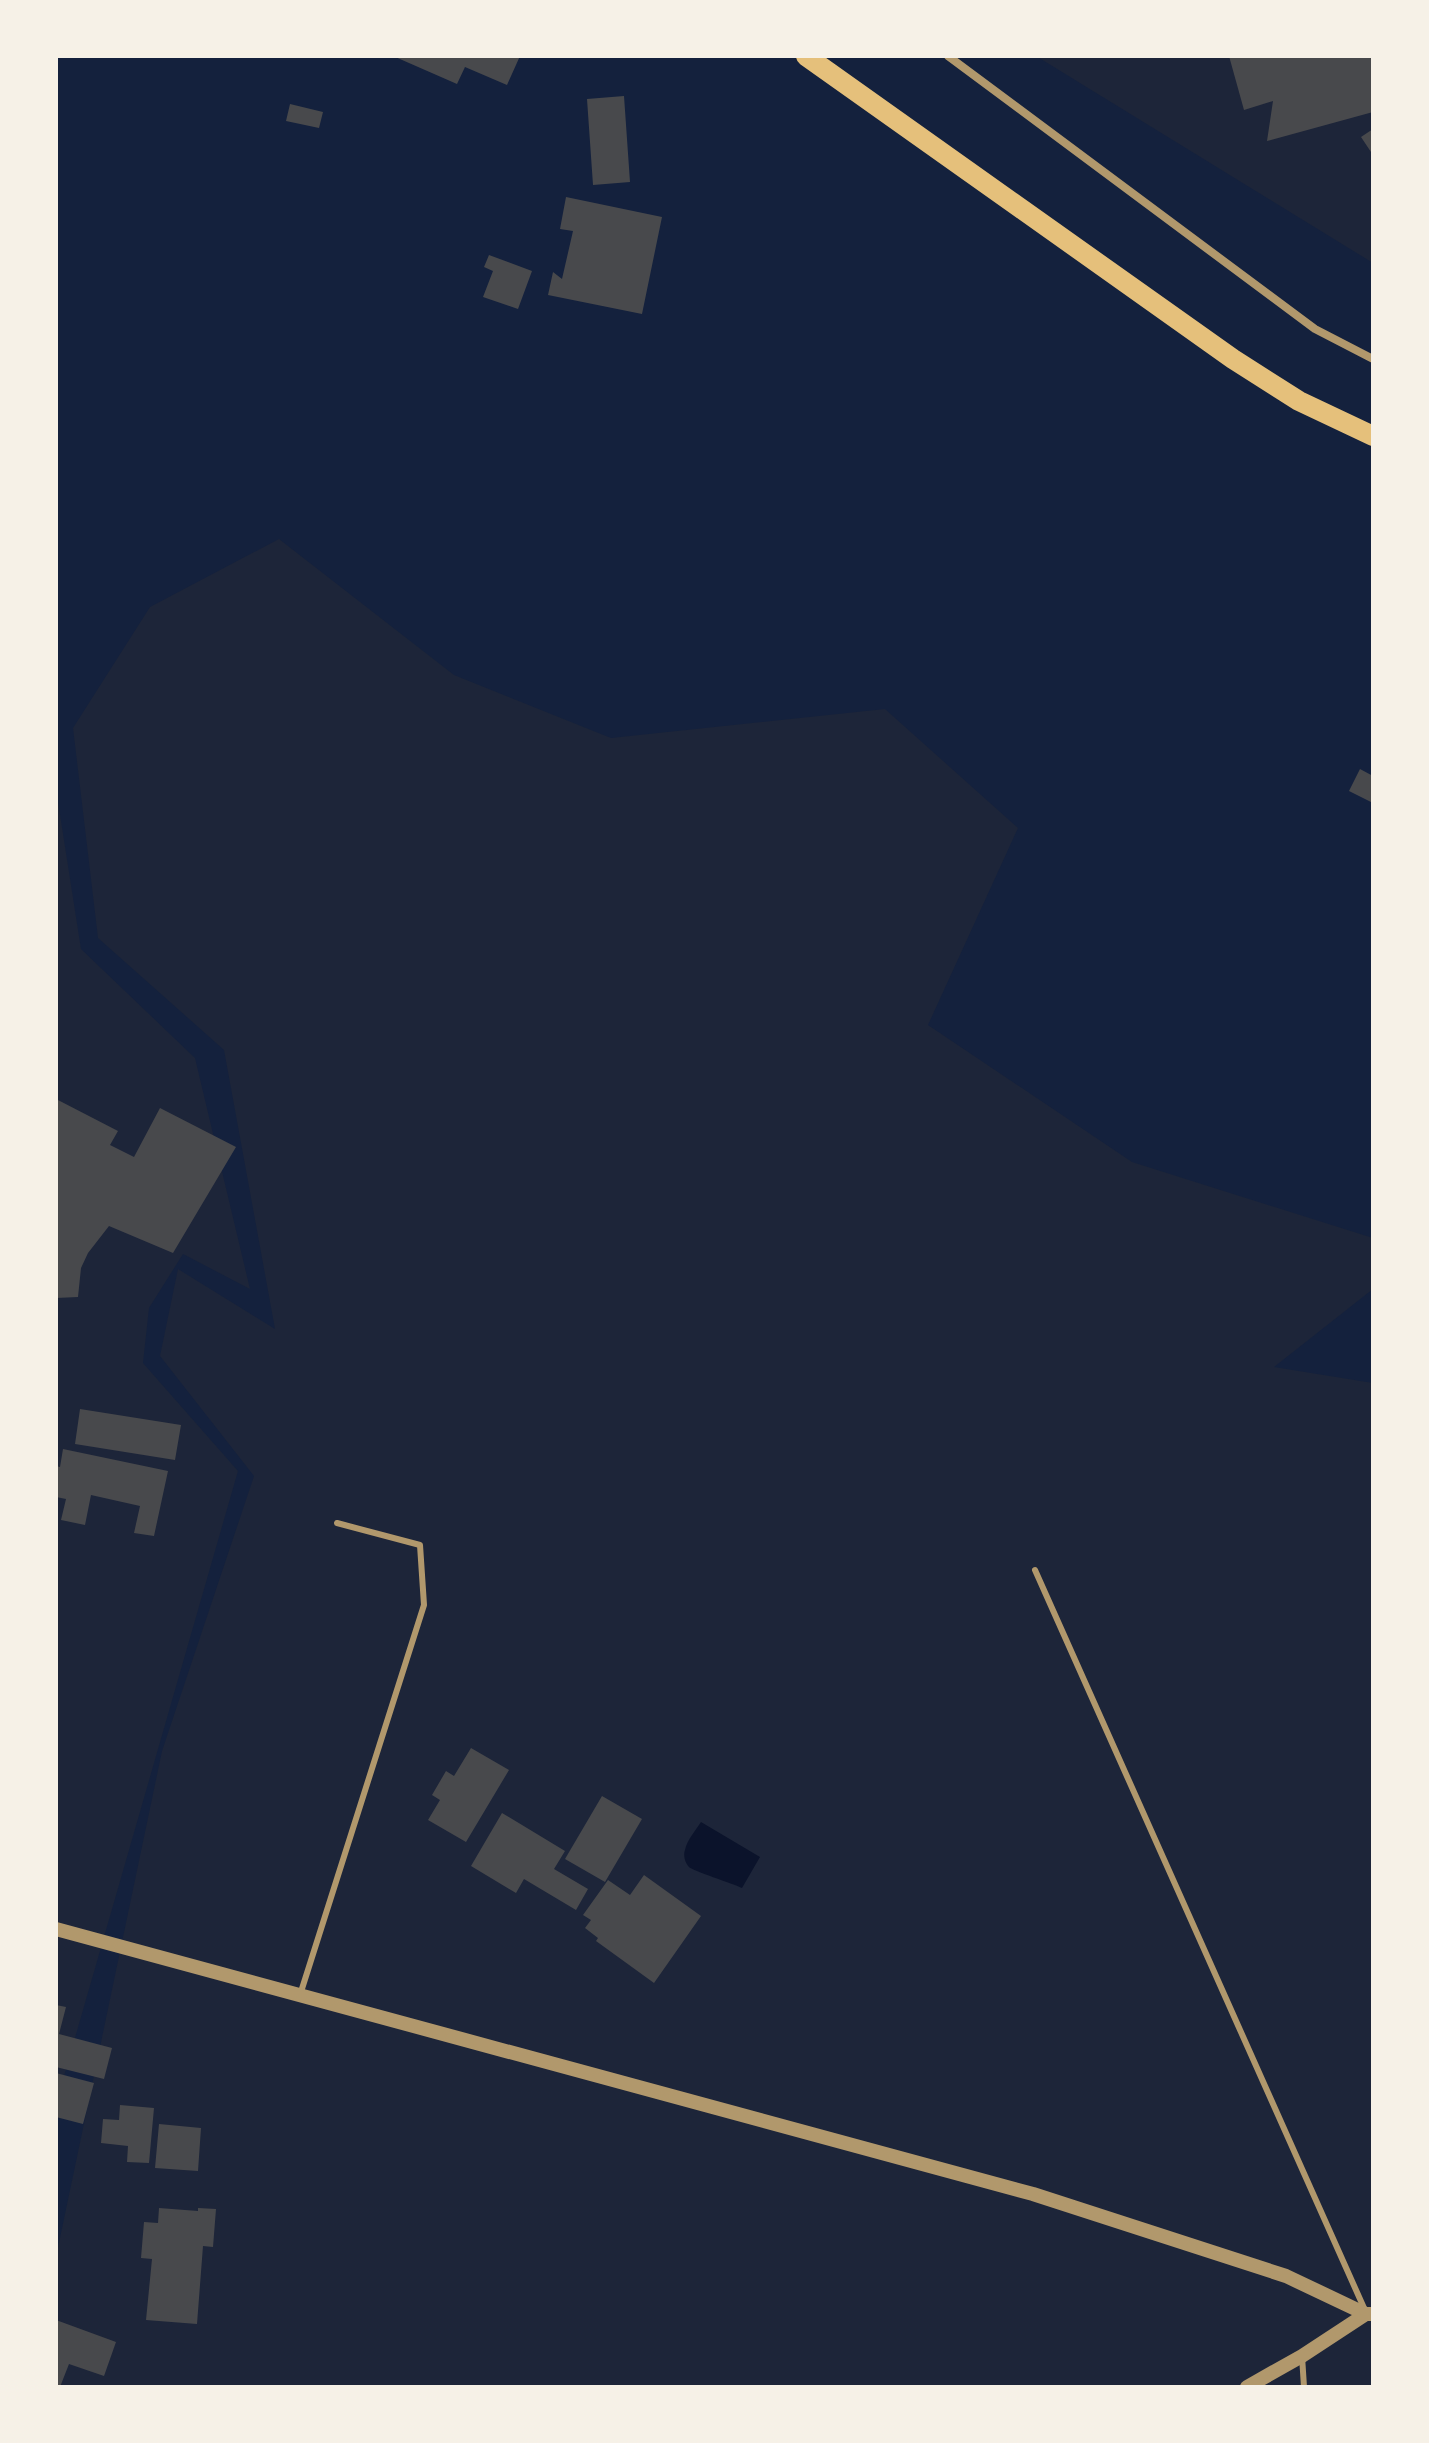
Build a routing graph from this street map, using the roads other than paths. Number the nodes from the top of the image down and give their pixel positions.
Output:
1 (806, 56) edge
2 (948, 56) edge
3 (1373, 359) edge
4 (1373, 436) edge
5 (337, 1523) dead end
6 (1035, 1570) dead end
7 (56, 1929) edge
8 (300, 1995) junction
9 (1370, 2314) edge
10 (1302, 2356) junction
11 (1247, 2387) edge
12 (1304, 2387) edge

1 - 4 main road
2 - 3 street
5 - 8 lane
6 - 9 lane
7 - 8 street
8 - 9 street
9 - 10 street
10 - 11 street
10 - 12 lane

